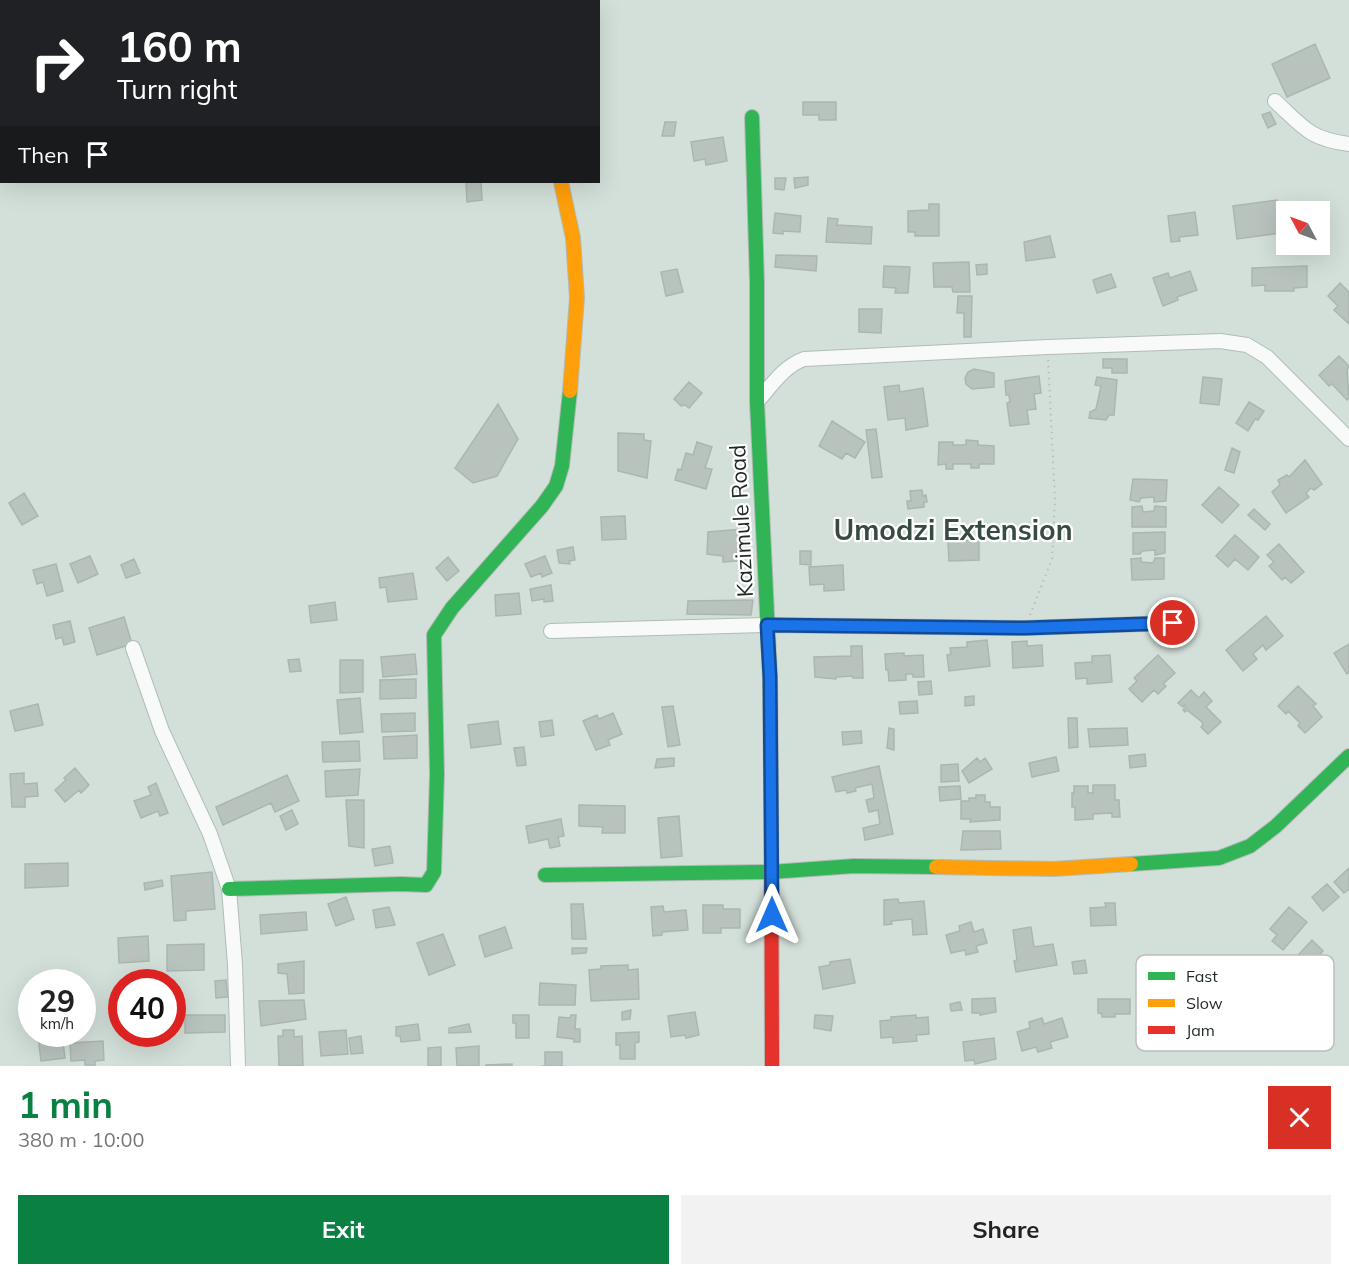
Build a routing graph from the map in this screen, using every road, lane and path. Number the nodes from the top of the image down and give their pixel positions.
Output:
1 (1275, 101) dead end
2 (752, 117) dead end
3 (1349, 144) edge
4 (561, 183) edge
5 (1048, 347) junction
6 (757, 402) junction
7 (1349, 439) edge
8 (1173, 623) dead end
9 (767, 625) junction
10 (1025, 628) junction
11 (551, 631) dead end
12 (133, 648) dead end
13 (1349, 756) edge
14 (771, 872) junction
15 (545, 875) dead end
16 (229, 889) junction
17 (238, 1066) edge
18 (772, 1066) edge

1 - 3 street
2 - 6 street, Kazimule Road
4 - 16 street
5 - 6 street
5 - 7 street
5 - 10 path
6 - 9 street, Kazimule Road
8 - 10 street
9 - 10 street
9 - 11 street
9 - 14 street, Kazimule Road
12 - 16 street
13 - 14 street
14 - 15 street
14 - 18 street, Kazimule Road
16 - 17 street

